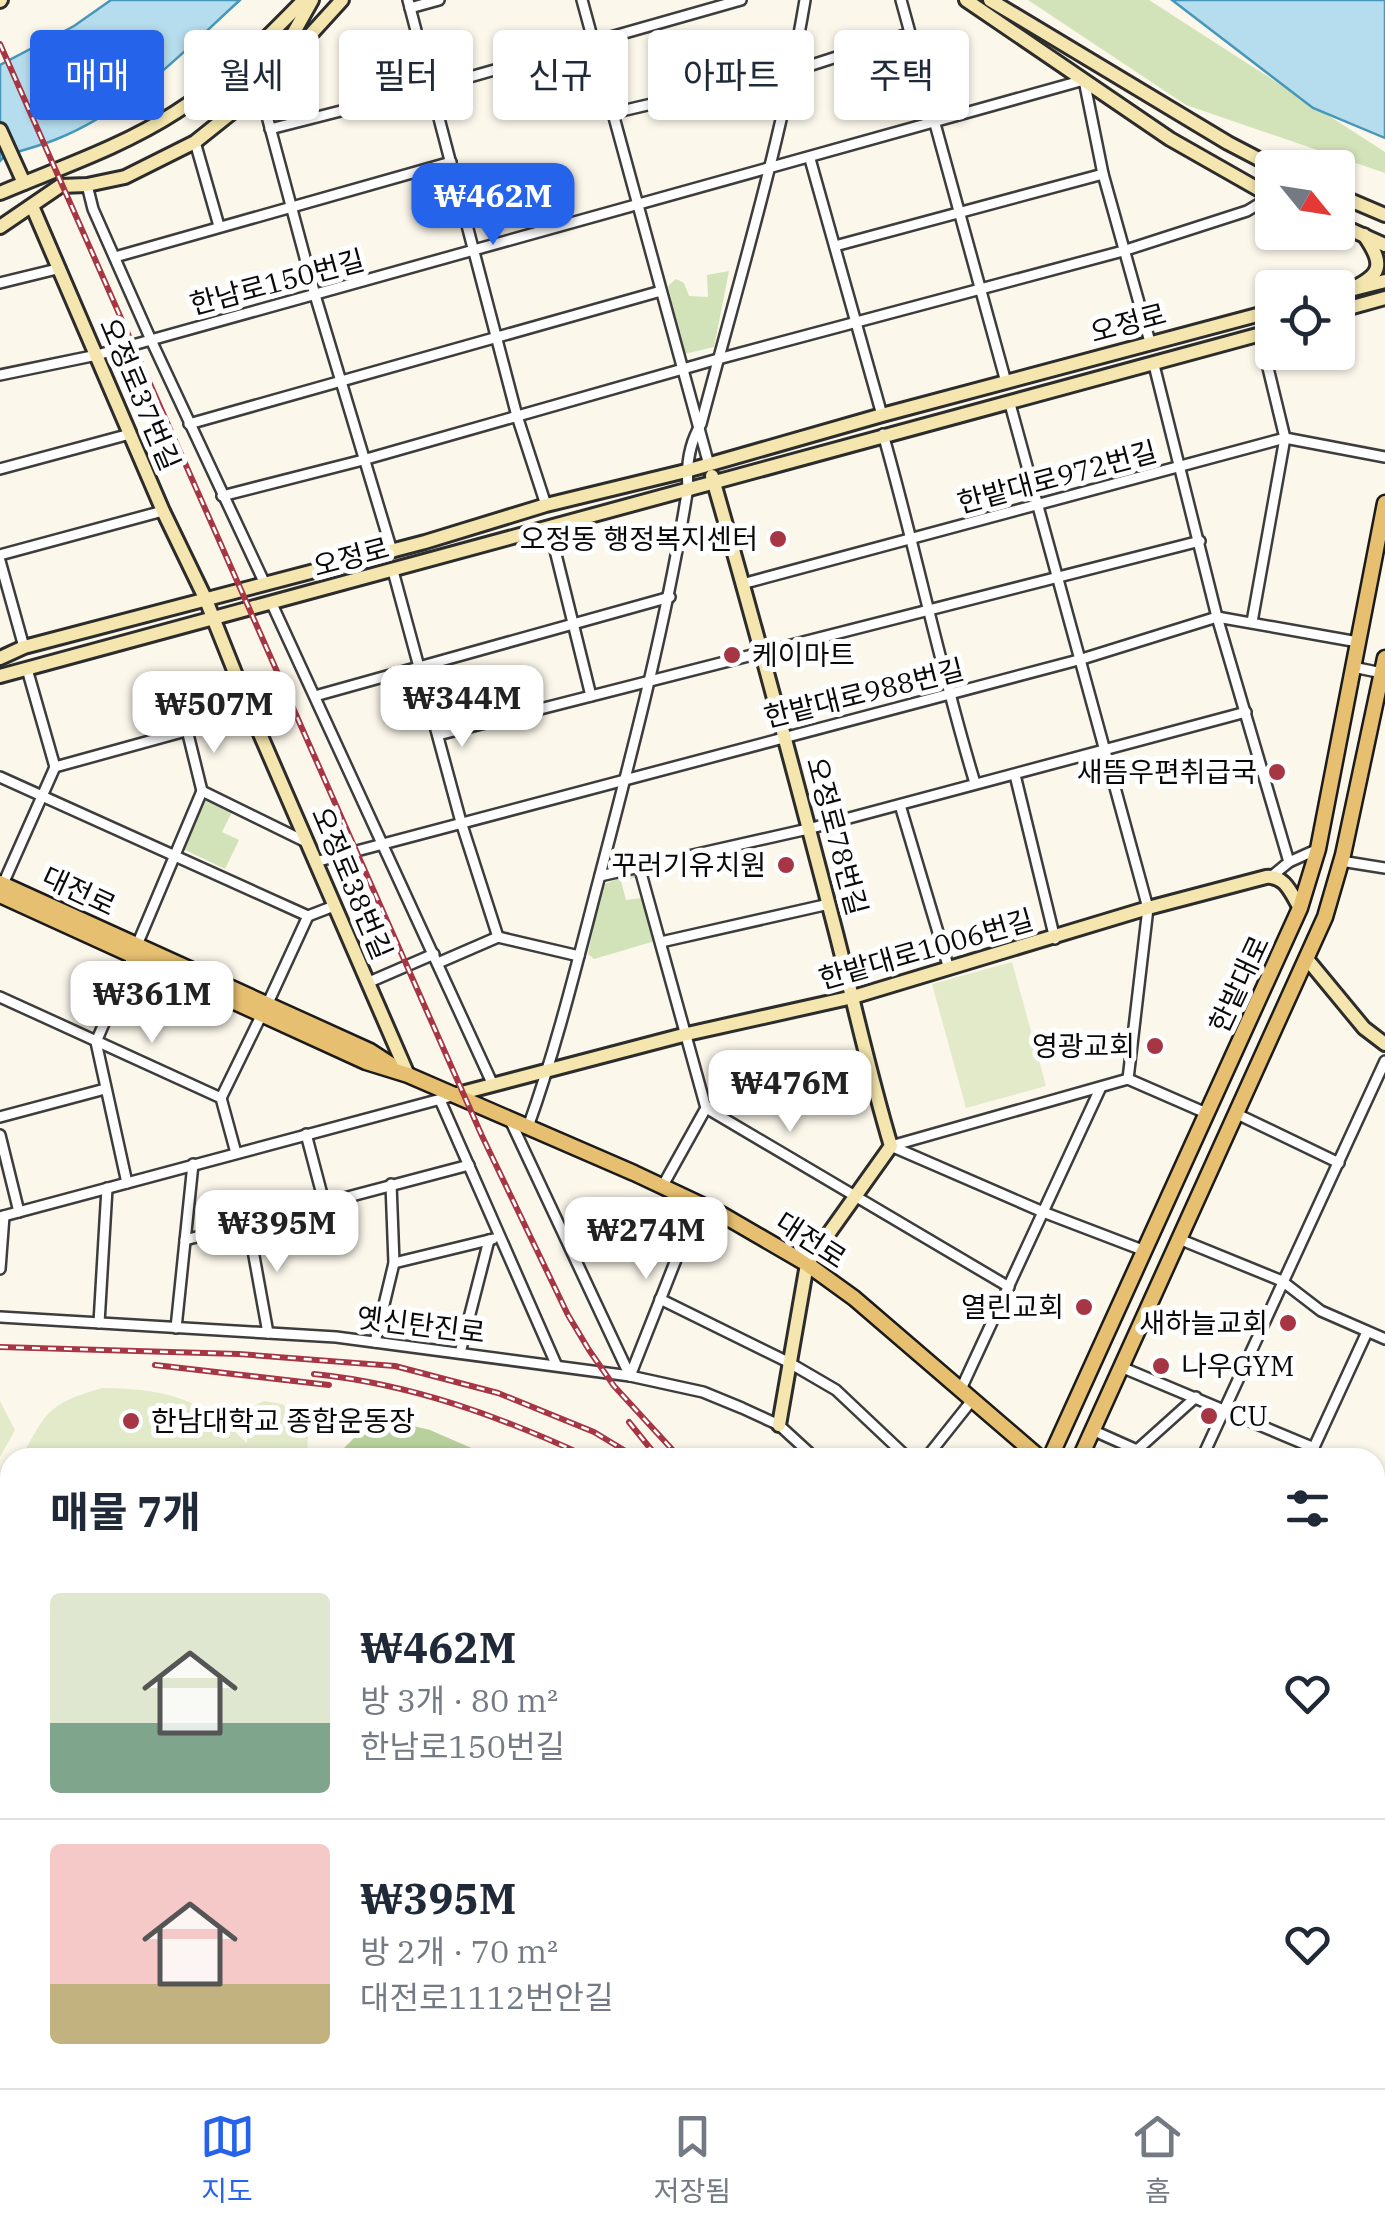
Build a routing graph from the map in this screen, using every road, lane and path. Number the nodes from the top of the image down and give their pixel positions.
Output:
1 (308, 0) edge
2 (342, 0) edge
3 (439, 0) edge
4 (582, 0) edge
5 (737, 0) edge
6 (805, 0) edge
7 (901, 0) edge
8 (966, 0) edge
9 (981, 0) edge
10 (990, 0) edge
11 (409, 4) edge
12 (1014, 14) junction
13 (292, 30) edge
14 (314, 30) edge
15 (416, 30) edge
16 (591, 30) edge
17 (800, 30) edge
18 (907, 30) edge
19 (628, 31) edge
20 (1084, 80) junction
21 (339, 111) edge
22 (222, 120) edge
23 (269, 120) edge
24 (440, 120) edge
25 (615, 120) edge
26 (782, 120) edge
27 (933, 120) edge
28 (934, 125) junction
29 (270, 129) junction
30 (0, 130) edge
31 (196, 142) junction
32 (1255, 157) edge
33 (810, 159) junction
34 (451, 162) junction
35 (770, 170) junction
36 (1103, 174) junction
37 (24, 183) junction
38 (87, 186) junction
39 (1255, 187) edge
40 (0, 193) edge
41 (1355, 202) edge
42 (32, 206) junction
43 (638, 206) junction
44 (1255, 207) edge
45 (292, 208) junction
46 (958, 212) junction
47 (1385, 215) edge
48 (219, 226) junction
49 (0, 228) edge
50 (1355, 231) edge
51 (1364, 235) junction
52 (1385, 245) edge
53 (835, 246) junction
54 (1123, 250) junction
55 (474, 251) junction
56 (115, 256) junction
57 (58, 269) junction
58 (1382, 280) edge
59 (0, 284) edge
60 (1355, 287) edge
61 (1355, 288) edge
62 (980, 289) junction
63 (662, 291) junction
64 (315, 295) junction
65 (1382, 301) edge
66 (1355, 308) edge
67 (1255, 315) edge
68 (854, 323) junction
69 (1255, 336) edge
70 (497, 339) junction
71 (151, 340) junction
72 (1150, 342) junction
73 (97, 355) junction
74 (718, 359) junction
75 (1154, 365) junction
76 (1272, 370) edge
77 (683, 371) junction
78 (0, 375) edge
79 (1006, 382) junction
80 (340, 383) junction
81 (1010, 404) junction
82 (882, 414) junction
83 (517, 416) junction
84 (189, 424) junction
85 (701, 424) junction
86 (130, 434) junction
87 (883, 434) junction
88 (1284, 438) junction
89 (1385, 457) edge
90 (363, 460) junction
91 (709, 464) junction
92 (1182, 468) junction
93 (0, 469) edge
94 (686, 471) junction
95 (713, 480) junction
96 (688, 487) junction
97 (222, 496) junction
98 (1385, 503) edge
99 (546, 505) junction
100 (1037, 505) junction
101 (163, 511) junction
102 (549, 526) junction
103 (913, 539) junction
104 (1200, 541) junction
105 (392, 551) junction
106 (0, 558) edge
107 (394, 572) junction
108 (1058, 576) junction
109 (265, 584) junction
110 (742, 584) junction
111 (670, 597) junction
112 (206, 600) junction
113 (270, 602) junction
114 (930, 611) junction
115 (1217, 616) junction
116 (211, 618) junction
117 (1252, 622) junction
118 (572, 624) junction
119 (1358, 642) junction
120 (24, 647) junction
121 (763, 654) junction
122 (0, 658) edge
123 (1082, 659) junction
124 (419, 666) junction
125 (1353, 668) junction
126 (27, 669) junction
127 (0, 676) edge
128 (1383, 677) edge
129 (650, 681) junction
130 (948, 695) junction
131 (315, 696) junction
132 (591, 696) junction
133 (1246, 712) junction
134 (251, 713) junction
135 (187, 730) junction
136 (438, 735) junction
137 (786, 736) junction
138 (1105, 752) junction
139 (55, 767) junction
140 (1015, 774) junction
141 (0, 777) edge
142 (628, 778) junction
143 (975, 783) junction
144 (202, 791) junction
145 (42, 796) junction
146 (900, 805) junction
147 (461, 822) junction
148 (808, 828) junction
149 (306, 842) junction
150 (382, 844) junction
151 (1318, 849) junction
152 (175, 856) junction
153 (1341, 861) junction
154 (315, 862) junction
155 (1289, 862) junction
156 (639, 866) junction
157 (1385, 868) edge
158 (600, 876) junction
159 (1272, 876) junction
160 (1, 887) edge
161 (829, 904) junction
162 (334, 906) junction
163 (1148, 908) junction
164 (1300, 908) junction
165 (308, 916) junction
166 (498, 937) junction
167 (1055, 938) junction
168 (661, 942) junction
169 (135, 950) junction
170 (580, 956) junction
171 (1307, 958) junction
172 (436, 959) junction
173 (949, 968) junction
174 (368, 983) junction
175 (0, 997) edge
176 (853, 997) junction
177 (264, 1010) junction
178 (686, 1034) junction
179 (96, 1042) junction
180 (1385, 1044) edge
181 (1385, 1061) edge
182 (548, 1072) junction
183 (408, 1075) junction
184 (870, 1078) junction
185 (1128, 1078) junction
186 (494, 1085) junction
187 (104, 1089) junction
188 (1100, 1089) junction
189 (221, 1098) junction
190 (447, 1098) junction
191 (706, 1108) junction
192 (1206, 1113) junction
193 (1236, 1113) junction
194 (0, 1117) edge
195 (510, 1119) junction
196 (528, 1127) junction
197 (306, 1134) junction
198 (0, 1135) edge
199 (892, 1146) junction
200 (236, 1153) junction
201 (1339, 1163) junction
202 (193, 1164) junction
203 (469, 1164) junction
204 (126, 1182) junction
205 (391, 1184) junction
206 (662, 1186) junction
207 (107, 1188) junction
208 (855, 1195) junction
209 (324, 1202) junction
210 (698, 1204) junction
211 (20, 1212) junction
212 (1043, 1212) junction
213 (2, 1216) edge
214 (248, 1223) junction
215 (495, 1238) junction
216 (1179, 1238) junction
217 (186, 1240) junction
218 (1144, 1251) junction
219 (394, 1262) junction
220 (807, 1264) junction
221 (0, 1269) edge
222 (1282, 1280) junction
223 (1009, 1286) junction
224 (660, 1299) junction
225 (0, 1317) edge
226 (98, 1324) junction
227 (176, 1328) junction
228 (1367, 1332) junction
229 (268, 1333) junction
230 (1385, 1339) edge
231 (375, 1342) junction
232 (460, 1353) junction
233 (788, 1362) junction
234 (556, 1364) junction
235 (1122, 1367) junction
236 (630, 1376) junction
237 (967, 1394) junction
238 (1196, 1397) junction
239 (1224, 1408) junction
240 (779, 1425) junction
241 (1092, 1430) junction
242 (804, 1448) edge
243 (897, 1448) edge
244 (932, 1448) edge
245 (1029, 1448) edge
246 (1055, 1448) edge
247 (1084, 1448) edge
248 (1132, 1448) edge
249 (1138, 1448) edge
250 (1206, 1448) edge
251 (1302, 1448) edge
252 (1314, 1448) edge

1 - 13 street
1 - 37 street
2 - 14 street
3 - 11 street
4 - 16 street
5 - 19 street
6 - 17 street
7 - 18 street
8 - 20 street
9 - 12 street
10 - 12 street
11 - 15 street
12 - 32 street
20 - 28 street, 한남로150번길
20 - 36 street
20 - 39 street
21 - 29 street
22 - 31 street
23 - 29 street
24 - 34 street
25 - 43 street
26 - 35 street
27 - 28 street
28 - 33 street, 한남로150번길
28 - 46 street
29 - 45 street
30 - 37 street
31 - 38 street
31 - 48 street
33 - 35 street, 한남로150번길
33 - 53 street
34 - 45 street
34 - 55 street
35 - 43 street, 한남로150번길
35 - 74 street
36 - 46 street
36 - 54 street
37 - 40 street
38 - 42 street
38 - 56 street
41 - 47 street
42 - 49 street
42 - 57 street, 오정로37번길
43 - 55 street, 한남로150번길
43 - 63 street
44 - 54 street
45 - 48 street
45 - 64 street
46 - 53 street
46 - 62 street
48 - 56 street
50 - 51 street
51 - 52 street
51 - 60 street
53 - 68 street
54 - 62 street
54 - 72 street
55 - 64 street, 한남로150번길
55 - 70 street
56 - 71 street
57 - 59 street
57 - 73 street, 오정로37번길
58 - 61 street
62 - 68 street
62 - 79 street
63 - 70 street
63 - 77 street
64 - 71 street, 한남로150번길
64 - 80 street
65 - 66 street
67 - 72 street, 오정로
68 - 74 street
68 - 82 street
69 - 75 street, 오정로
70 - 80 street
70 - 83 street
71 - 73 street, 한남로150번길
71 - 84 street
72 - 79 street, 오정로
73 - 78 street, 한남로150번길
73 - 86 street, 오정로37번길
74 - 77 street
74 - 85 street
75 - 81 street, 오정로
75 - 92 street
76 - 88 street
77 - 83 street
77 - 85 street
79 - 82 street, 오정로
80 - 84 street
80 - 90 street
81 - 87 street, 오정로
81 - 100 street
82 - 91 street, 오정로
83 - 90 street
83 - 99 street
84 - 97 street
85 - 91 street
85 - 94 street
86 - 93 street
86 - 101 street, 오정로37번길
87 - 95 street, 오정로
87 - 103 street
88 - 89 street, 한밭대로972번길
88 - 92 street, 한밭대로972번길
88 - 117 street
90 - 97 street
90 - 105 street
91 - 94 street, 오정로
91 - 95 street
92 - 100 street, 한밭대로972번길
92 - 104 street
94 - 96 street
94 - 99 street, 오정로
95 - 96 street, 오정로
95 - 110 street, 오정로78번길
96 - 102 street, 오정로
96 - 111 street
97 - 109 street
98 - 119 main road, 한밭대로
99 - 105 street, 오정로
100 - 103 street, 한밭대로972번길
100 - 108 street
101 - 106 street
101 - 112 street, 오정로37번길
102 - 107 street, 오정로
102 - 118 street
103 - 110 street, 한밭대로972번길
103 - 114 street
104 - 108 street
104 - 115 street
105 - 109 street, 오정로
106 - 120 street
107 - 113 street, 오정로
107 - 124 street
108 - 114 street
108 - 123 street
109 - 112 street, 오정로
110 - 121 street, 오정로78번길
111 - 118 street
111 - 129 street
112 - 116 street, 오정로38번길
112 - 120 street, 오정로
113 - 116 street, 오정로
113 - 131 street
114 - 121 street
114 - 130 street
115 - 117 street, 한밭대로988번길
115 - 123 street, 한밭대로988번길
115 - 133 street
116 - 126 street, 오정로
116 - 134 street, 오정로38번길
117 - 119 street, 한밭대로988번길
118 - 124 street
118 - 132 street
119 - 125 main road, 한밭대로
120 - 122 street, 오정로
121 - 129 street
121 - 137 street, 오정로78번길
123 - 130 street, 한밭대로988번길
123 - 138 street
124 - 131 street
124 - 136 street
125 - 128 street
125 - 151 main road, 한밭대로
126 - 127 street, 오정로
126 - 139 street
128 - 153 main road, 한밭대로
129 - 132 street
129 - 142 street
130 - 137 street, 한밭대로988번길
130 - 143 street
131 - 150 street
132 - 136 street
133 - 138 street
133 - 155 street
134 - 135 street
134 - 149 street, 오정로38번길
135 - 139 street
135 - 144 street
136 - 147 street
137 - 142 street, 한밭대로988번길
137 - 148 street, 오정로78번길
138 - 140 street
138 - 163 street
139 - 145 street
140 - 143 street
140 - 167 street
141 - 145 street
142 - 147 street, 한밭대로988번길
142 - 158 street
143 - 146 street
144 - 149 street
144 - 152 street
145 - 152 street
145 - 160 street
146 - 148 street
146 - 173 street
147 - 150 street, 한밭대로988번길
147 - 166 street
148 - 156 street
148 - 161 street, 오정로78번길
149 - 154 street, 오정로38번길
150 - 154 street, 한밭대로988번길
150 - 172 street
151 - 155 street
151 - 164 main road, 한밭대로
152 - 165 street
152 - 169 street
153 - 157 street
153 - 171 main road, 한밭대로
154 - 162 street, 오정로38번길
155 - 159 street
156 - 158 street
156 - 168 street
158 - 170 street
159 - 163 street, 한밭대로1006번길
159 - 164 street
160 - 169 main road, 대전로
161 - 168 street
161 - 176 street, 오정로78번길
162 - 165 street
162 - 174 street, 오정로38번길
163 - 167 street, 한밭대로1006번길
163 - 185 street
164 - 192 main road, 한밭대로
165 - 177 street
166 - 170 street
166 - 172 street
167 - 173 street, 한밭대로1006번길
168 - 178 street
169 - 177 main road, 대전로
169 - 179 street
170 - 182 street
171 - 180 street
171 - 193 main road, 한밭대로
172 - 174 street
172 - 186 street
173 - 176 street, 한밭대로1006번길
174 - 183 street, 오정로38번길
175 - 179 street
176 - 178 street, 한밭대로1006번길
176 - 184 street, 오정로78번길
177 - 183 main road, 대전로
177 - 189 street
178 - 182 street, 한밭대로1006번길
178 - 191 street
179 - 187 street
179 - 189 street
181 - 201 street
182 - 186 street, 한밭대로1006번길
182 - 196 street
183 - 190 main road, 대전로
184 - 191 street
184 - 199 street, 오정로78번길
185 - 188 street
185 - 192 street
186 - 190 street, 한밭대로1006번길
187 - 194 street
187 - 204 street
188 - 199 street
188 - 212 street
189 - 200 street
190 - 195 main road, 대전로
190 - 197 street
190 - 203 street
191 - 206 street
191 - 208 street
192 - 218 main road, 한밭대로
193 - 201 street
193 - 216 main road, 한밭대로
195 - 196 main road, 대전로
195 - 236 street
196 - 206 main road, 대전로
197 - 200 street
197 - 209 street
198 - 211 street
199 - 208 street
199 - 212 street
200 - 202 street
201 - 222 street
202 - 204 street
202 - 217 street
203 - 205 street
203 - 215 street
204 - 207 street
205 - 209 street
205 - 219 street
206 - 210 main road, 대전로
207 - 211 street
207 - 226 street
208 - 220 street
208 - 223 street
209 - 214 street
210 - 220 main road, 대전로
210 - 224 street
211 - 213 street
212 - 218 street
212 - 223 street
213 - 221 street
214 - 217 street
214 - 229 street
215 - 219 street
215 - 232 street
215 - 234 street
216 - 222 street
216 - 235 main road, 한밭대로
217 - 227 street
218 - 246 main road, 한밭대로
219 - 231 street
220 - 233 street
220 - 237 main road, 대전로
222 - 228 street
222 - 239 street
223 - 237 street
224 - 233 street
224 - 236 street
225 - 226 street, 옛신탄진로
226 - 227 street, 옛신탄진로
227 - 229 street, 옛신탄진로
228 - 230 street
228 - 252 street
229 - 231 street, 옛신탄진로
231 - 232 street, 옛신탄진로
232 - 234 street, 옛신탄진로
233 - 240 street
233 - 243 street
234 - 236 street, 옛신탄진로
235 - 238 street
235 - 241 main road, 한밭대로
236 - 240 street, 옛신탄진로
237 - 244 street
237 - 245 main road, 대전로
238 - 239 street
238 - 249 street
239 - 250 street
239 - 251 street
240 - 242 street, 옛신탄진로
241 - 247 main road, 한밭대로
241 - 248 street

